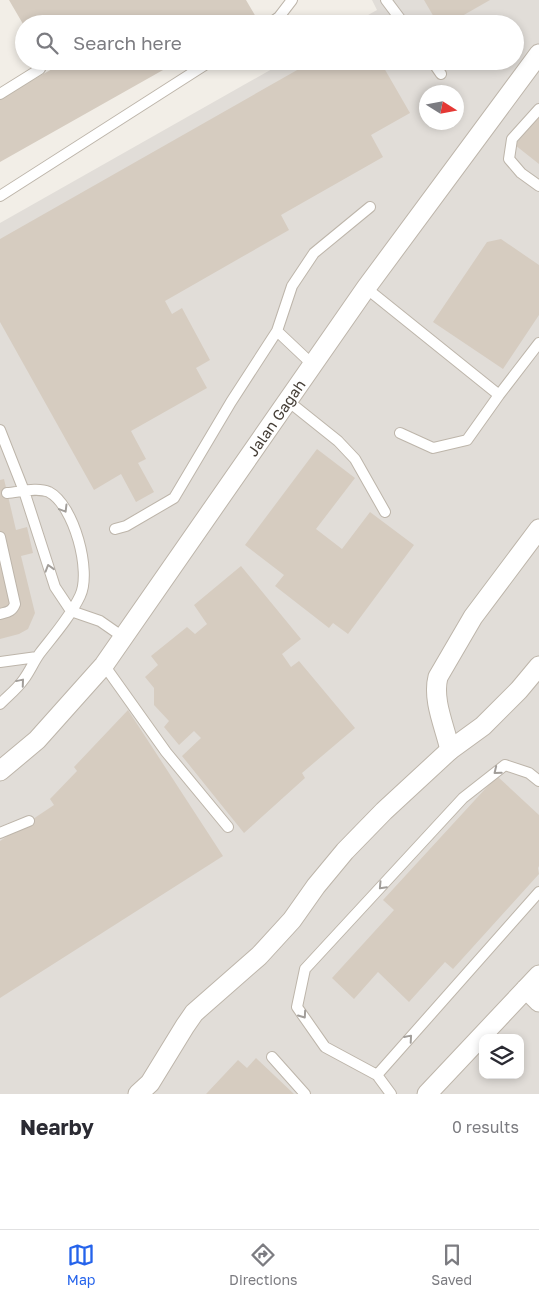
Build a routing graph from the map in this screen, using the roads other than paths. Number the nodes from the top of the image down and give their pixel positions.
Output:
1 (292, 0) edge
2 (386, 0) edge
3 (281, 15) edge
4 (397, 15) edge
5 (539, 54) edge
6 (40, 70) dead end
7 (197, 70) edge
8 (438, 70) edge
9 (441, 74) dead end
10 (0, 94) edge
11 (539, 109) edge
12 (539, 186) edge
13 (0, 196) edge
14 (370, 207) dead end
15 (366, 288) junction
16 (277, 331) junction
17 (539, 343) edge
18 (313, 365) junction
19 (499, 396) junction
20 (288, 401) junction
21 (0, 430) edge
22 (400, 434) dead end
23 (24, 491) junction
24 (7, 493) dead end
25 (385, 512) dead end
26 (115, 529) dead end
27 (539, 529) edge
28 (0, 538) edge
29 (2, 555) edge
30 (71, 611) junction
31 (0, 614) edge
32 (123, 637) junction
33 (37, 657) junction
34 (0, 662) edge
35 (104, 665) junction
36 (539, 666) edge
37 (0, 704) edge
38 (450, 750) junction
39 (0, 771) edge
40 (539, 781) edge
41 (29, 822) dead end
42 (228, 827) dead end
43 (0, 833) edge
44 (539, 892) edge
45 (539, 975) edge
46 (532, 995) edge
47 (272, 1057) dead end
48 (377, 1075) junction
49 (138, 1094) edge
50 (306, 1094) edge
51 (391, 1094) edge
52 (427, 1094) edge

1 - 3 lane
2 - 4 lane
5 - 15 street, Jalan Gagah
6 - 10 lane
7 - 13 lane
8 - 9 lane
11 - 12 lane
14 - 16 lane
15 - 18 street, Jalan Gagah
15 - 19 lane
16 - 18 lane
16 - 26 lane
17 - 19 lane
18 - 20 street, Jalan Gagah
19 - 22 lane
20 - 25 lane
20 - 32 street, Jalan Gagah
21 - 23 lane
23 - 24 lane
30 -> 23 lane
23 -> 30 lane
27 - 38 street
28 - 29 lane
29 - 31 lane
30 - 32 lane
30 - 33 lane
32 - 35 street, Jalan Gagah
33 - 34 lane
37 -> 33 lane
35 - 39 street, Jalan Gagah
35 - 42 lane
36 - 38 street
38 - 49 street
40 -> 48 lane
41 - 43 lane
48 -> 44 lane
45 - 46 street
46 - 52 street
47 - 50 lane
48 - 51 lane

